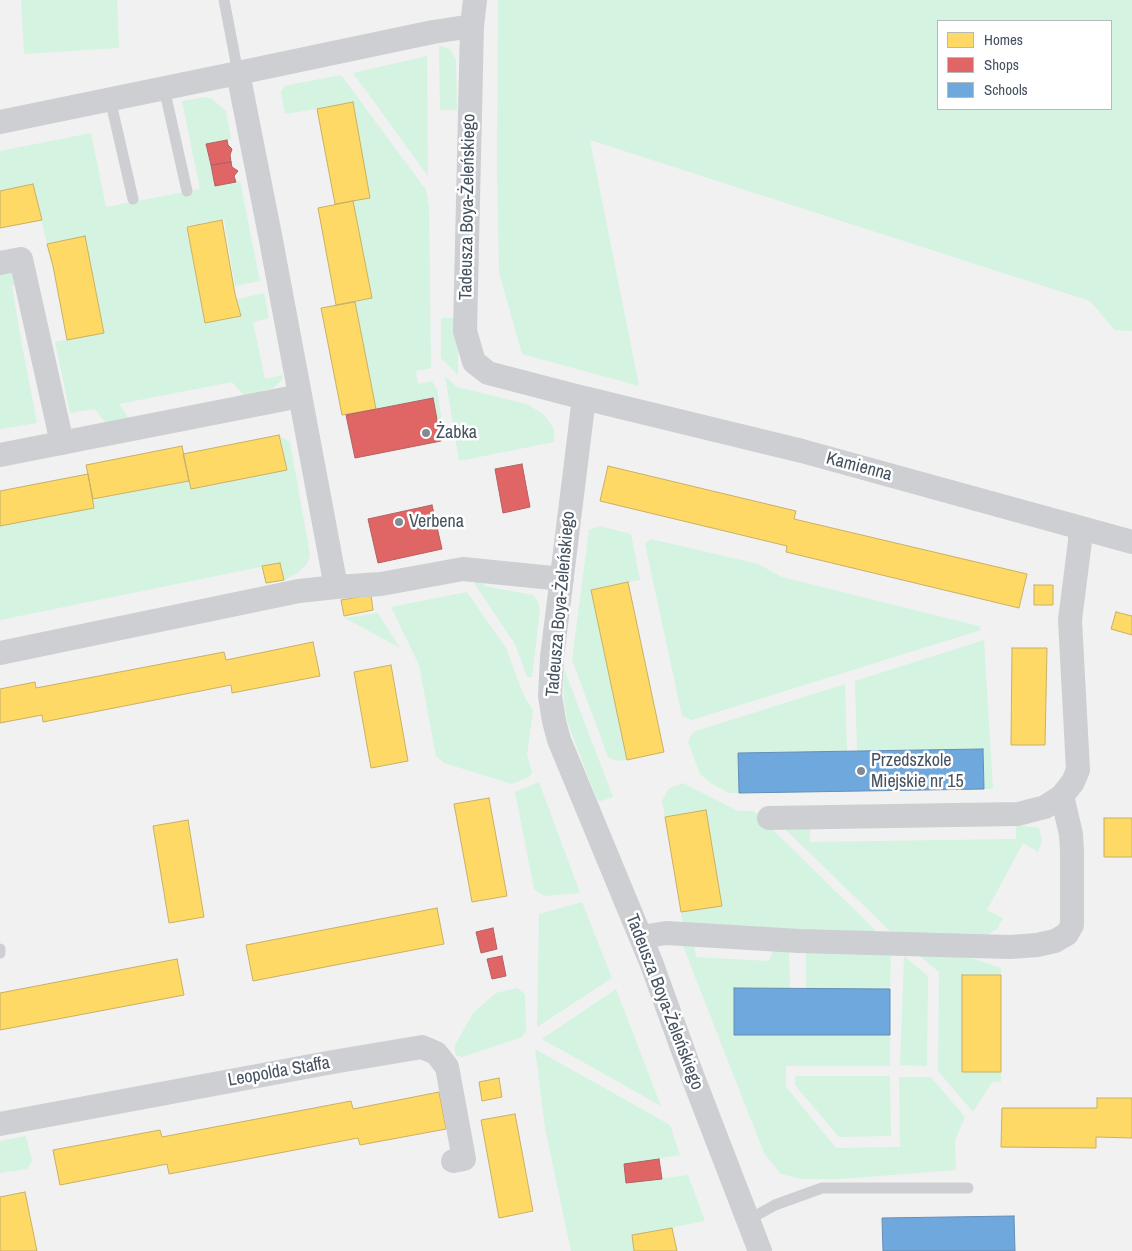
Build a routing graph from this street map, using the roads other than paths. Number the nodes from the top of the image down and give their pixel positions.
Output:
1 (224, 0) edge
2 (475, 0) edge
3 (472, 26) junction
4 (238, 73) junction
5 (164, 88) junction
6 (110, 99) junction
7 (0, 122) edge
8 (187, 191) dead end
9 (133, 199) dead end
10 (0, 263) edge
11 (300, 396) junction
12 (584, 398) junction
13 (62, 443) junction
14 (0, 455) edge
15 (1080, 528) junction
16 (1132, 542) edge
17 (562, 579) junction
18 (336, 587) junction
19 (0, 652) edge
20 (1062, 796) junction
21 (769, 818) dead end
22 (641, 937) junction
23 (0, 948) edge
24 (0, 952) edge
25 (0, 1124) edge
26 (453, 1161) dead end
27 (968, 1188) dead end
28 (748, 1220) junction
29 (760, 1251) edge

1 - 4 lane
2 - 3 street, Tadeusza Boya-Żeleńskiego
3 - 4 street
3 - 12 street, Tadeusza Boya-Żeleńskiego
4 - 5 street
4 - 11 street
5 - 6 street
5 - 8 lane
6 - 7 street
6 - 9 lane
10 - 13 street
11 - 13 street
11 - 18 street
12 - 15 street, Kamienna
12 - 17 street, Tadeusza Boya-Żeleńskiego
13 - 14 street
15 - 16 street, Kamienna
15 - 20 street
17 - 18 street
17 - 22 street, Tadeusza Boya-Żeleńskiego
18 - 19 street
20 - 21 street
20 - 22 street
22 - 28 street, Tadeusza Boya-Żeleńskiego
23 - 24 lane
25 - 26 street, Leopolda Staffa
27 - 28 lane
28 - 29 street, Tadeusza Boya-Żeleńskiego

